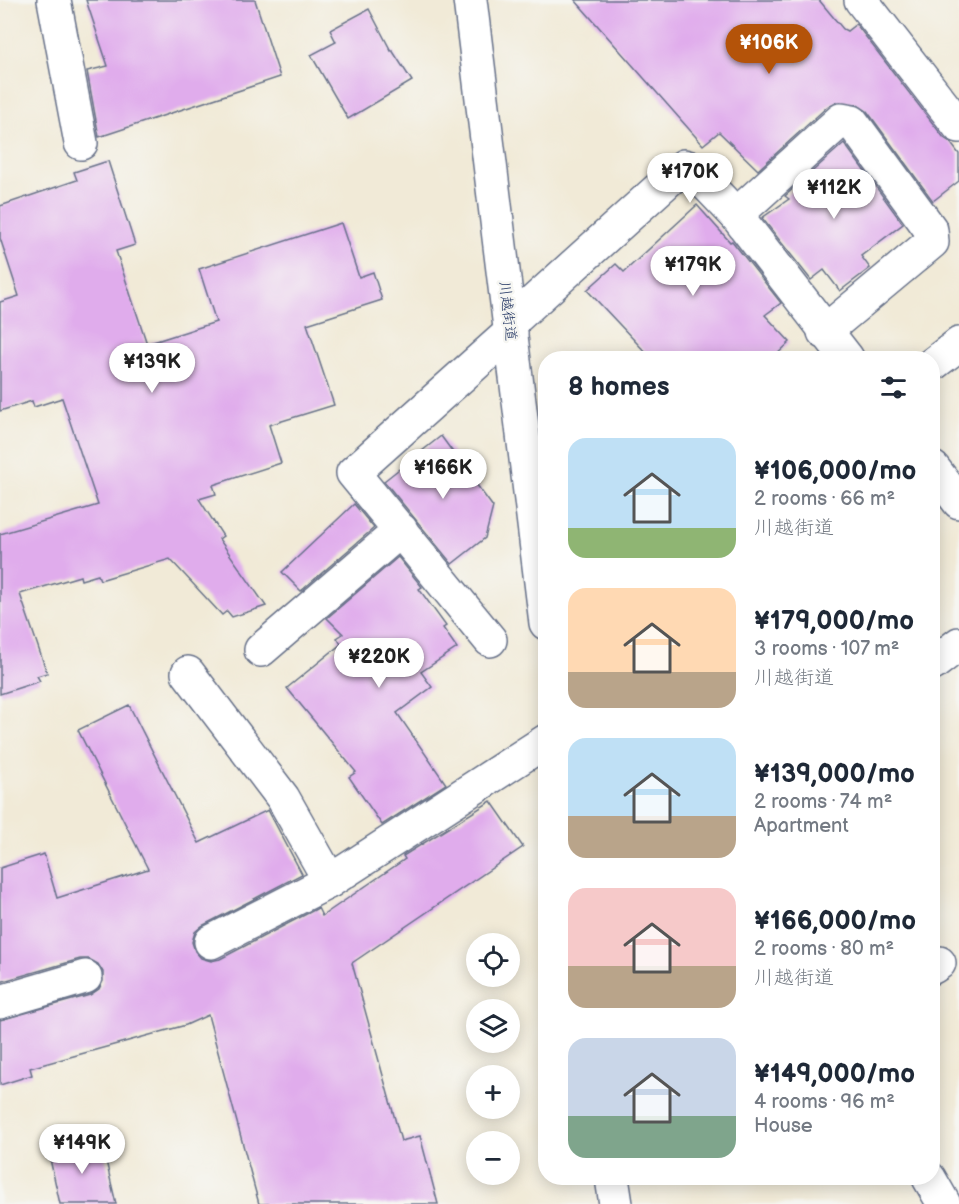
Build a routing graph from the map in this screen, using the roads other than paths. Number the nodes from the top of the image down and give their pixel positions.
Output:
1 (54, 0) edge
2 (470, 0) edge
3 (861, 0) edge
4 (959, 126) edge
5 (81, 143) dead end
6 (735, 215) junction
7 (510, 327) junction
8 (824, 332) junction
9 (959, 344) edge
10 (841, 351) edge
11 (940, 359) edge
12 (940, 477) edge
13 (959, 502) edge
14 (401, 530) junction
15 (538, 539) edge
16 (490, 640) dead end
17 (959, 644) edge
18 (261, 650) dead end
19 (940, 659) edge
20 (188, 673) dead end
21 (538, 746) edge
22 (330, 882) junction
23 (211, 942) dead end
24 (85, 977) dead end
25 (0, 1002) edge
26 (613, 1185) edge
27 (933, 1185) edge
28 (616, 1204) edge
29 (944, 1204) edge

1 - 5 main road
2 - 7 main road, 川越街道
3 - 4 main road
6 - 7 main road
6 - 8 main road
6 - 8 main road
7 - 14 main road
7 - 15 main road, 川越街道
8 - 10 main road
9 - 11 main road
12 - 13 main road
14 - 16 main road
14 - 18 main road
17 - 19 main road
20 - 22 main road
21 - 22 main road
22 - 23 main road
24 - 25 main road
26 - 28 main road
27 - 29 main road

